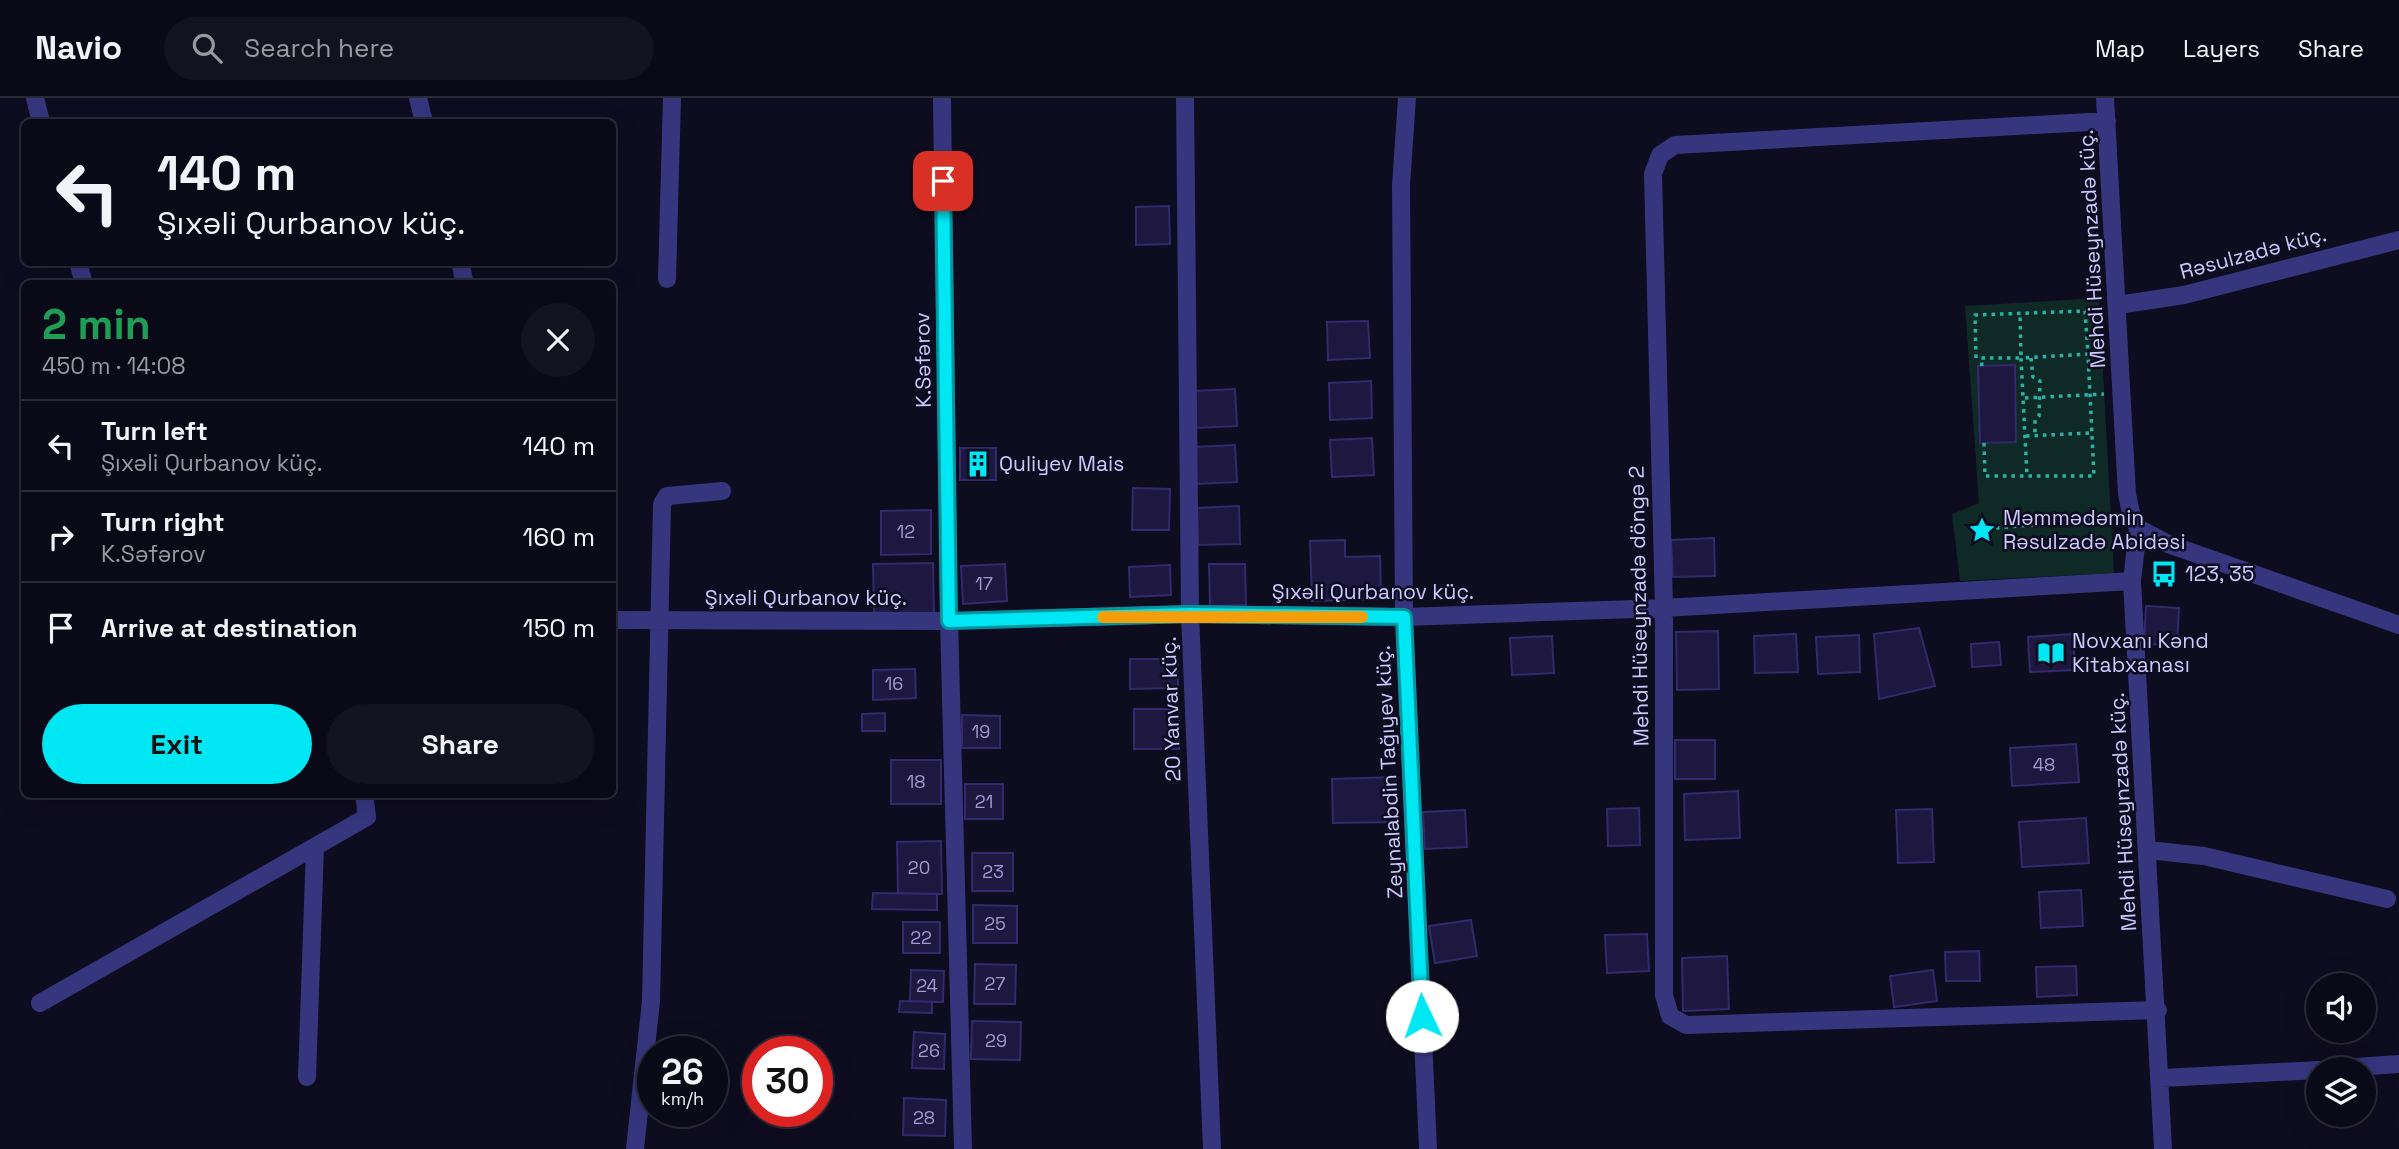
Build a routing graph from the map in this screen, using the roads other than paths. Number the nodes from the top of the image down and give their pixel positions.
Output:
1 (35, 98) edge
2 (418, 98) edge
3 (672, 98) edge
4 (942, 98) edge
5 (1185, 98) edge
6 (1407, 98) edge
7 (2105, 98) edge
8 (40, 119) edge
9 (423, 119) edge
10 (2107, 121) junction
11 (2399, 240) edge
12 (667, 279) dead end
13 (2118, 304) junction
14 (723, 491) dead end
15 (2138, 528) junction
16 (2132, 581) junction
17 (1664, 608) junction
18 (1190, 614) junction
19 (1404, 617) junction
20 (616, 620) edge
21 (660, 621) junction
22 (949, 621) junction
23 (2399, 625) edge
24 (364, 798) edge
25 (315, 847) junction
26 (2148, 850) junction
27 (2387, 899) dead end
28 (40, 1003) dead end
29 (2158, 1010) junction
30 (2399, 1065) edge
31 (2376, 1066) edge
32 (2306, 1071) edge
33 (307, 1077) dead end
34 (2162, 1078) junction
35 (635, 1149) edge
36 (963, 1149) edge
37 (1212, 1149) edge
38 (1428, 1149) edge
39 (2164, 1149) edge

1 - 8 street
2 - 9 street
3 - 12 street
4 - 22 street, K.Səfərov
5 - 18 street, 20 Yanvar küç.
6 - 19 street, Zeynalabdin Tağıyev küç.
7 - 10 street, Mehdi Hüseynzadə küç.
10 - 13 street, Mehdi Hüseynzadə küç.
10 - 17 street, Mehdi Hüseynzadə döngə 2
11 - 13 street, Rəsulzadə küç.
13 - 15 street, Mehdi Hüseynzadə küç.
14 - 21 street
15 - 16 street, Mehdi Hüseynzadə küç.
15 - 23 street
16 - 17 street, Şıxəli Qurbanov küç.
16 - 26 street, Mehdi Hüseynzadə küç.
17 - 19 street, Şıxəli Qurbanov küç.
17 - 29 street, Mehdi Hüseynzadə döngə 2
18 - 19 street, Şıxəli Qurbanov küç.
18 - 22 street, Şıxəli Qurbanov küç.
18 - 37 street, 20 Yanvar küç.
19 - 38 street, Zeynalabdin Tağıyev küç.
20 - 21 street, Şıxəli Qurbanov küç.
21 - 22 street, Şıxəli Qurbanov küç.
21 - 35 street
22 - 36 street, K.Səfərov
24 - 25 street
25 - 28 street
25 - 33 street
26 - 27 street
26 - 29 street, Mehdi Hüseynzadə küç.
29 - 34 street, Mehdi Hüseynzadə küç.
30 - 31 street
32 - 34 street
34 - 39 street, Mehdi Hüseynzadə küç.

